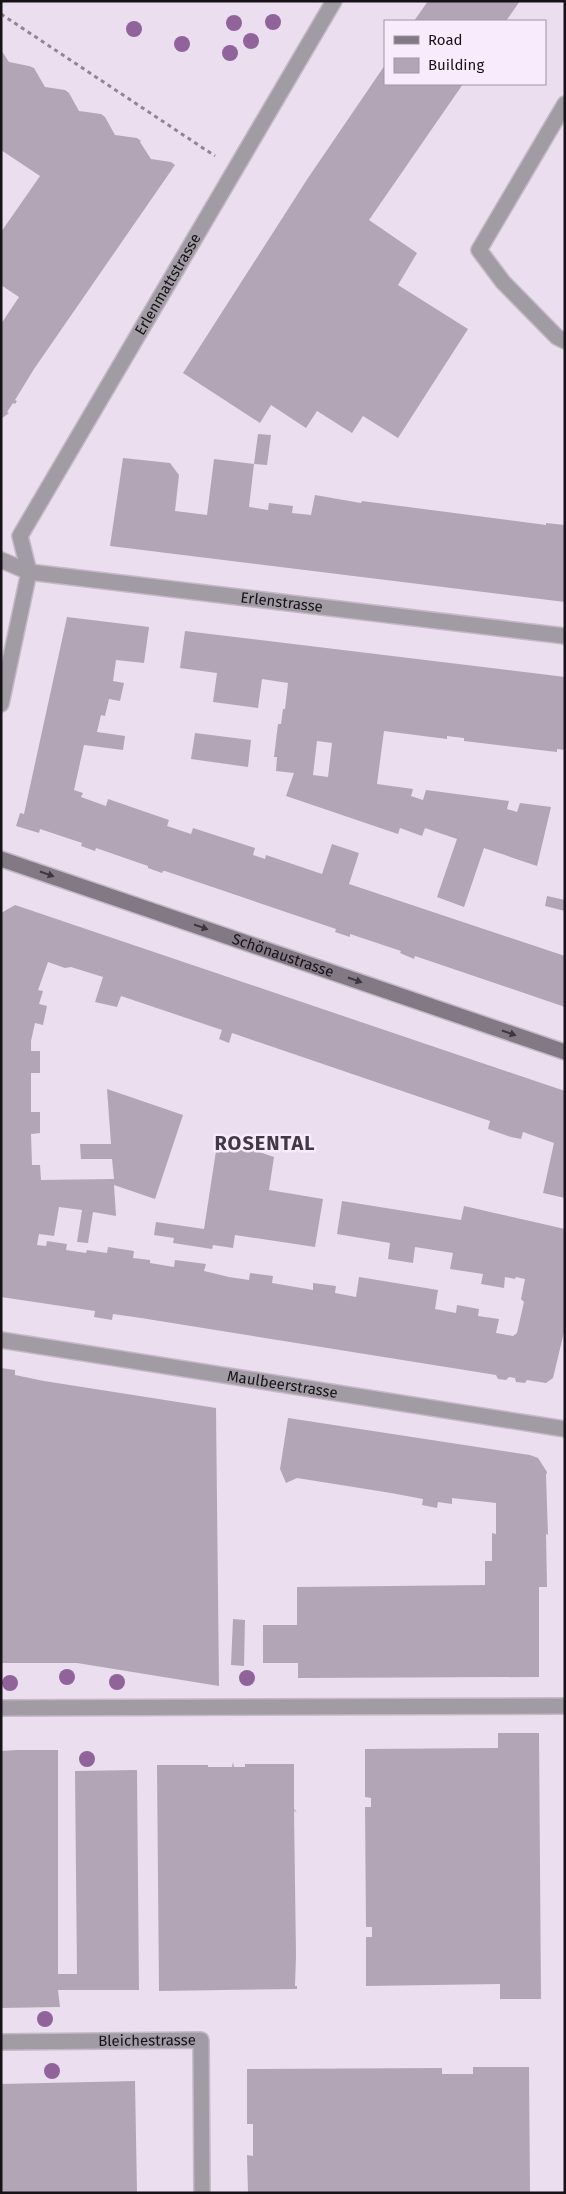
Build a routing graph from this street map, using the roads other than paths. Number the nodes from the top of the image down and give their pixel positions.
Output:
1 (334, 1) edge
2 (565, 104) edge
3 (565, 341) edge
4 (1, 560) edge
5 (29, 572) junction
6 (565, 636) edge
7 (1, 704) edge
8 (1, 859) edge
9 (565, 1052) edge
10 (1, 1340) edge
11 (565, 1429) edge
12 (565, 1706) edge
13 (1, 1708) edge
14 (1, 2042) edge
15 (202, 2193) edge

1 - 5 street, Erlenmattstrasse
2 - 3 street
4 - 5 street, Erlenstrasse
5 - 6 street, Erlenstrasse
5 - 7 street
8 -> 9 street, Schönaustrasse
10 - 11 street, Maulbeerstrasse
12 - 13 street
14 - 15 street, Bleichestrasse

